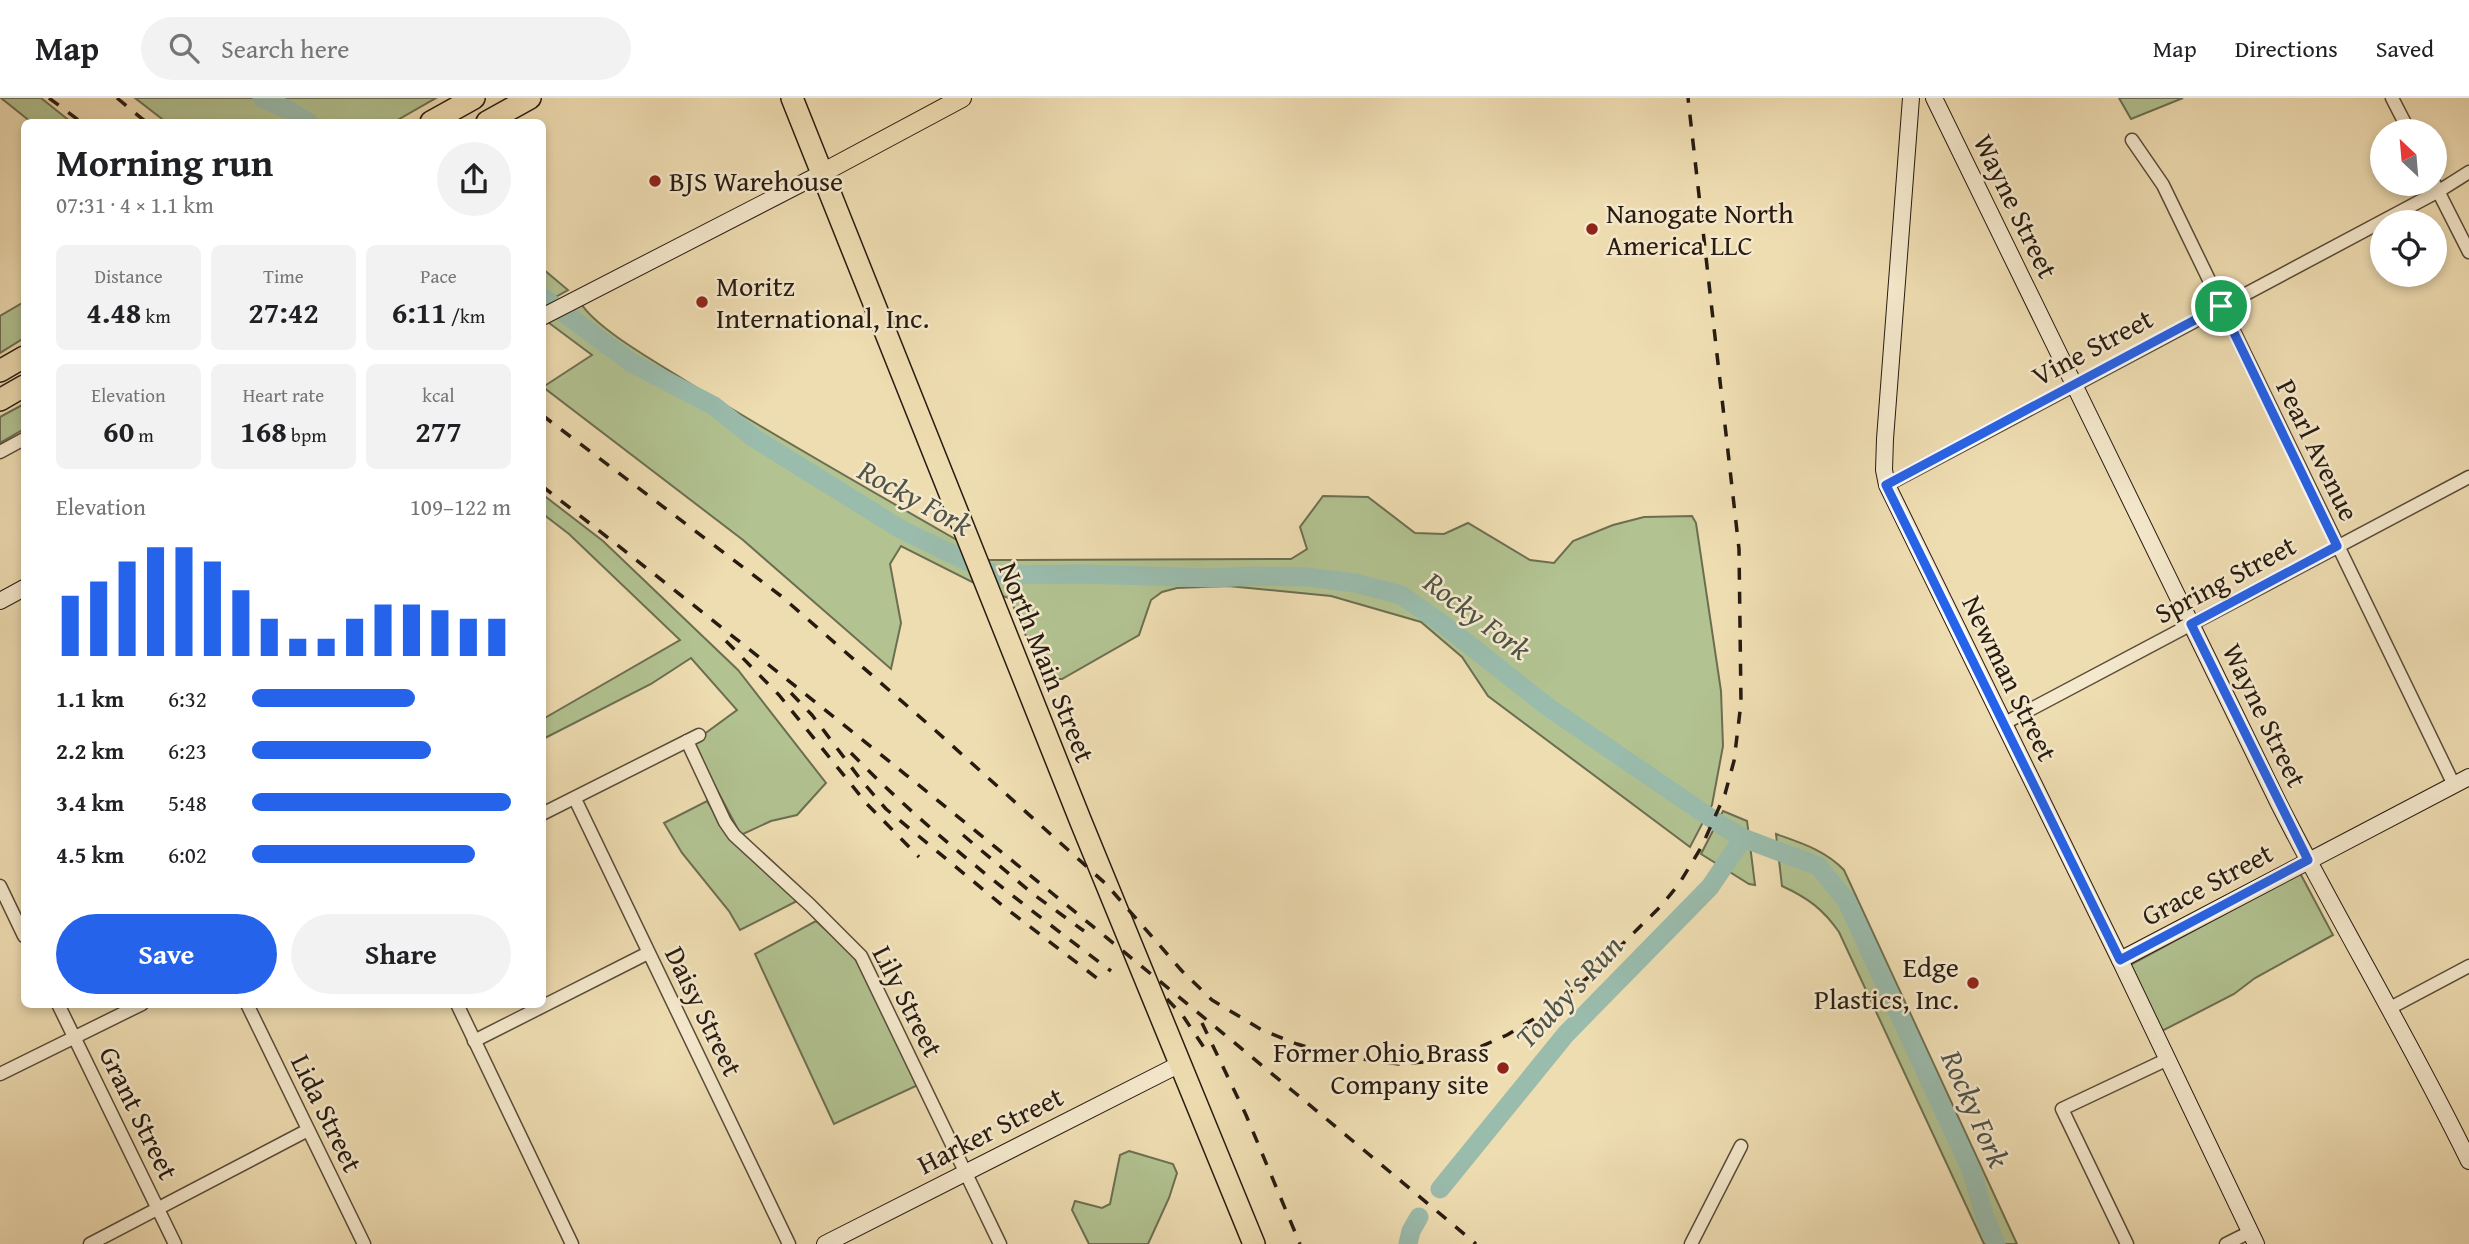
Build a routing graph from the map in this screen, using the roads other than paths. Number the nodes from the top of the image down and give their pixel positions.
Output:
1 (456, 98) edge
2 (474, 98) edge
3 (530, 98) edge
4 (548, 98) edge
5 (792, 98) edge
6 (962, 98) edge
7 (1911, 98) edge
8 (1934, 98) edge
9 (2392, 98) edge
10 (419, 119) edge
11 (436, 119) edge
12 (492, 119) edge
13 (510, 119) edge
14 (2403, 119) edge
15 (2132, 140) dead end
16 (2469, 172) edge
17 (822, 173) junction
18 (2447, 182) edge
19 (2420, 196) edge
20 (2441, 196) edge
21 (2469, 252) edge
22 (2221, 306) junction
23 (546, 315) edge
24 (21, 359) edge
25 (0, 371) edge
26 (2074, 385) junction
27 (21, 388) edge
28 (0, 400) edge
29 (21, 441) edge
30 (0, 452) edge
31 (2469, 477) edge
32 (1886, 485) junction
33 (2337, 546) junction
34 (21, 590) edge
35 (0, 601) edge
36 (2191, 624) junction
37 (2003, 724) junction
38 (2462, 781) edge
39 (575, 799) junction
40 (546, 812) edge
41 (2308, 860) junction
42 (0, 886) edge
43 (21, 930) edge
44 (648, 953) junction
45 (2120, 960) junction
46 (2469, 967) edge
47 (546, 1005) edge
48 (60, 1008) edge
49 (134, 1008) edge
50 (249, 1008) edge
51 (459, 1008) edge
52 (539, 1008) edge
53 (2390, 1008) junction
54 (74, 1038) junction
55 (474, 1041) junction
56 (2168, 1059) junction
57 (1180, 1063) junction
58 (0, 1074) edge
59 (309, 1130) junction
60 (1741, 1146) dead end
61 (2469, 1161) edge
62 (965, 1172) junction
63 (158, 1209) junction
64 (2253, 1238) edge
65 (90, 1244) edge
66 (175, 1244) edge
67 (364, 1244) edge
68 (572, 1244) edge
69 (789, 1244) edge
70 (825, 1244) edge
71 (1000, 1244) edge
72 (1254, 1244) edge
73 (1691, 1244) edge
74 (2127, 1244) edge
75 (2226, 1244) edge

1 - 10 highway
2 - 11 highway
3 - 12 highway
4 - 13 highway
5 - 17 highway, North Main Street
6 - 17 main road
7 - 32 street, Newman Street
8 - 26 street, Wayne Street
9 - 14 street
15 - 22 street, Pearl Avenue
16 - 18 street, Vine Street
17 - 23 street
17 - 57 highway, North Main Street
19 - 22 street, Vine Street
20 - 21 street
22 - 26 street, Vine Street
22 - 33 street, Pearl Avenue
24 - 25 highway
26 - 32 street, Vine Street
26 - 36 street, Wayne Street
27 - 28 highway
29 - 30 street
31 - 33 street, Spring Street
32 - 37 street, Newman Street
33 - 36 street, Spring Street
33 - 38 street, Pearl Avenue
34 - 35 street
36 - 37 street, Spring Street
36 - 41 street, Wayne Street
37 - 45 street, Newman Street
38 - 41 street, Grace Street
39 - 40 street
39 - 44 street, Daisy Street
39 - 62 street, Lily Street
41 - 45 street, Grace Street
41 - 53 street, Wayne Street
42 - 43 street
44 - 47 street
44 - 69 street, Daisy Street
45 - 56 street, Newman Street
46 - 53 street
48 - 54 street, Grant Street
49 - 54 street
50 - 59 street, Lida Street
51 - 55 street
52 - 55 street
53 - 61 street, Wayne Street
54 - 58 street
54 - 63 street, Grant Street
55 - 68 street
56 - 64 street, Newman Street
56 - 74 street
57 - 62 street, Harker Street
57 - 72 highway, North Main Street
59 - 63 street
59 - 67 street, Lida Street
60 - 73 street
62 - 70 street, Harker Street
62 - 71 street, Lily Street
63 - 65 street
63 - 66 street, Grant Street
64 - 75 street

